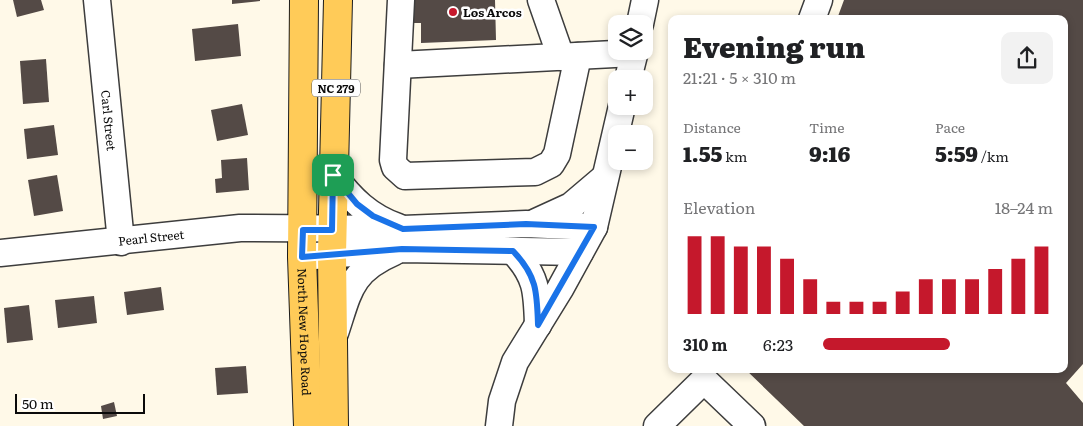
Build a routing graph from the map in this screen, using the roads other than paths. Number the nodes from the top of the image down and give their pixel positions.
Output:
1 (97, 0) edge
2 (304, 0) edge
3 (338, 0) edge
4 (402, 0) edge
5 (541, 0) edge
6 (645, 0) edge
7 (819, 0) edge
8 (642, 15) edge
9 (813, 15) edge
10 (608, 54) edge
11 (569, 56) junction
12 (398, 65) junction
13 (620, 115) edge
14 (333, 175) junction
15 (604, 178) junction
16 (526, 224) junction
17 (594, 227) junction
18 (303, 230) junction
19 (403, 239) junction
20 (121, 242) junction
21 (332, 242) junction
22 (513, 251) junction
23 (580, 252) junction
24 (0, 253) edge
25 (302, 257) junction
26 (538, 325) junction
27 (333, 339) junction
28 (704, 374) edge
29 (308, 426) edge
30 (334, 426) edge
31 (499, 426) edge
32 (657, 426) edge
33 (752, 426) edge

1 - 20 street, Carl Street
2 - 18 main road, North New Hope Road
3 - 14 main road, NC 279
4 - 12 street
5 - 11 street
6 - 8 street
7 - 9 street
10 - 11 street
11 - 12 street
11 - 12 street
13 - 15 street
14 - 19 street
14 - 21 main road, NC 279
15 - 16 street
15 - 17 street
16 - 17 street
16 - 19 street
17 - 23 street
18 - 20 street, Pearl Street
18 - 21 street, Pearl Street
18 - 25 main road, North New Hope Road
19 - 21 street
19 - 22 street
19 - 27 street
20 - 24 street, Pearl Street
21 - 25 street
21 - 27 main road, NC 279
22 - 23 street
22 - 26 street
23 - 26 street
25 - 29 main road, North New Hope Road
26 - 31 street
27 - 30 main road, NC 279
28 - 32 street
28 - 33 street

